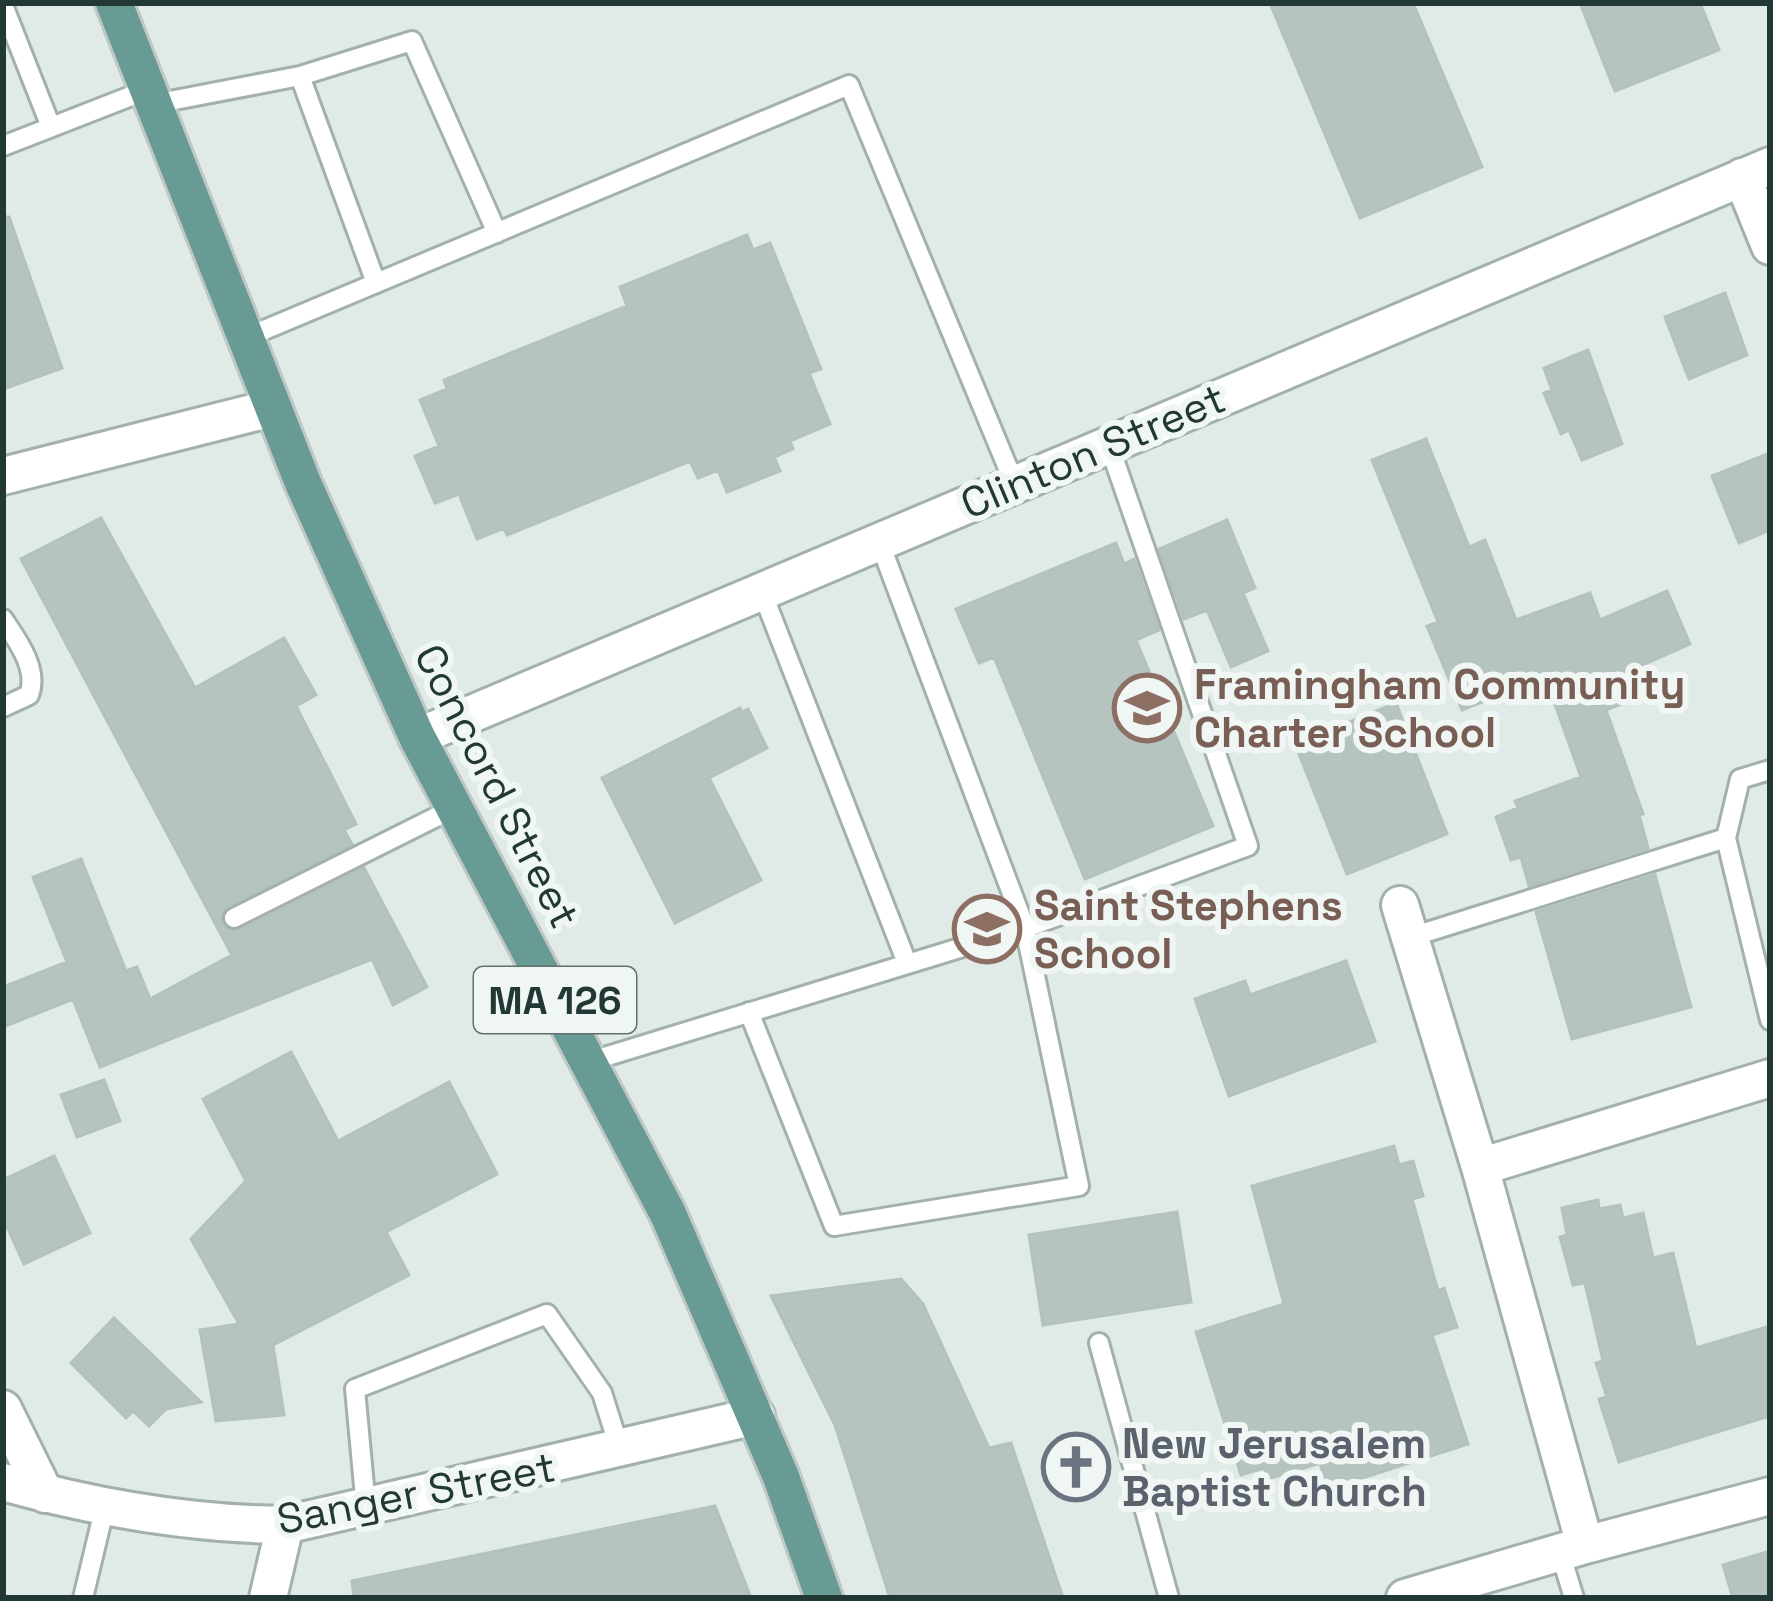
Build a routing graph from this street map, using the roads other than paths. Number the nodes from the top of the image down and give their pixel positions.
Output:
1 (114, 3) edge
2 (3, 5) edge
3 (300, 76) junction
4 (151, 96) junction
5 (51, 127) junction
6 (3, 146) edge
7 (1756, 172) edge
8 (497, 233) junction
9 (1770, 246) edge
10 (376, 284) junction
11 (245, 338) junction
12 (272, 408) junction
13 (1109, 445) junction
14 (3, 476) edge
15 (1015, 484) junction
16 (879, 542) junction
17 (762, 592) junction
18 (3, 619) edge
19 (3, 707) edge
20 (417, 737) junction
21 (1770, 770) edge
22 (454, 808) junction
23 (1726, 838) junction
24 (234, 918) dead end
25 (1404, 921) joint
26 (1025, 928) junction
27 (907, 963) junction
28 (749, 1012) junction
29 (1770, 1021) edge
30 (588, 1062) junction
31 (1770, 1078) edge
32 (1480, 1167) junction
33 (1099, 1343) dead end
34 (3, 1409) edge
35 (755, 1416) junction
36 (620, 1450) junction
37 (3, 1482) edge
38 (45, 1494) junction
39 (1770, 1496) edge
40 (105, 1506) junction
41 (366, 1508) junction
42 (285, 1525) junction
43 (1572, 1548) junction
44 (83, 1598) edge
45 (268, 1598) edge
46 (824, 1598) edge
47 (1169, 1598) edge
48 (1405, 1598) edge
49 (1574, 1598) edge

1 - 4 main road, Concord Street / MA 126
2 - 5 lane
3 - 4 lane
3 - 8 lane
3 - 10 lane
4 - 5 lane
4 - 11 main road, Concord Street / MA 126
5 - 6 lane
7 - 9 street
7 - 13 street, Clinton Street
8 - 10 lane
8 - 15 lane
10 - 11 lane
11 - 12 main road, Concord Street / MA 126
12 - 14 street
12 - 20 main road, Concord Street / MA 126
13 - 15 street, Clinton Street
13 - 26 lane
15 - 16 street, Clinton Street
16 - 17 street, Clinton Street
16 - 26 lane
17 - 20 street, Clinton Street
17 - 27 lane
18 - 19 lane
20 - 22 main road, Concord Street / MA 126
21 - 23 lane
22 - 24 lane
22 - 30 main road, Concord Street / MA 126
23 - 25 lane
23 - 29 lane
25 - 32 street
26 - 27 lane
26 - 28 lane
27 - 28 lane
28 - 30 lane
30 - 35 main road, Concord Street / MA 126
31 - 32 street
32 - 43 street
33 - 47 lane
34 - 38 street
35 - 36 street, Sanger Street
35 - 46 main road, Concord Street / MA 126
36 - 41 street, Sanger Street
36 - 41 lane
37 - 38 street, Sanger Street
38 - 40 street, Sanger Street
39 - 43 street
40 - 42 street, Sanger Street
40 - 44 lane
41 - 42 street, Sanger Street
42 - 45 street
43 - 48 street
43 - 49 lane

